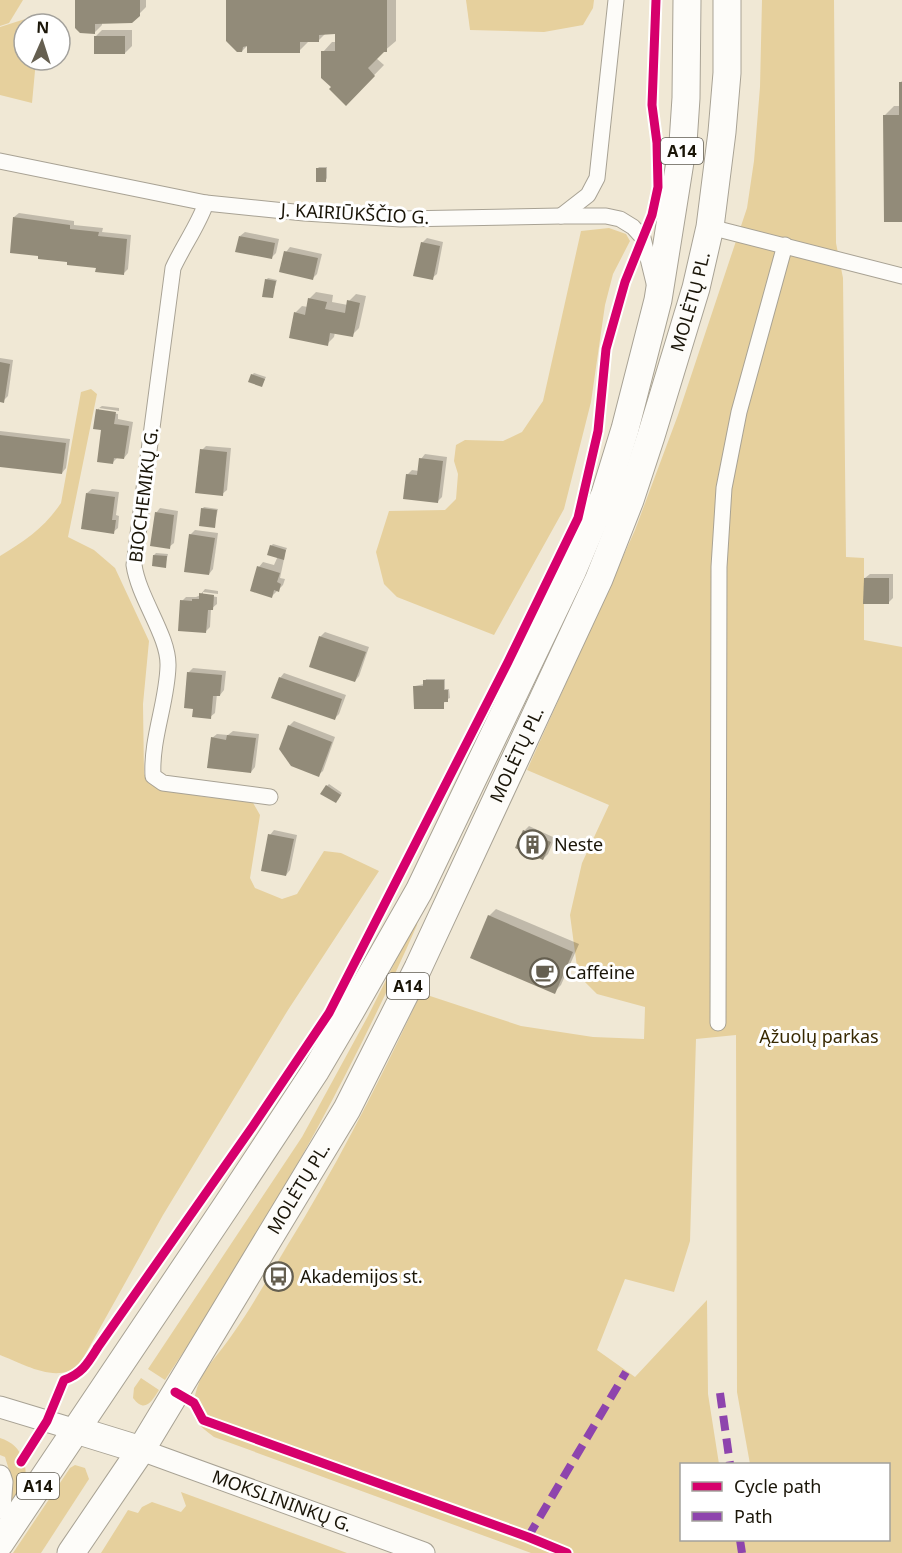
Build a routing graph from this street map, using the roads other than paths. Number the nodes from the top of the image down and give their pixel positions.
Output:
1 (616, 0) edge
2 (687, 0) edge
3 (727, 0) edge
4 (0, 161) edge
5 (206, 203) junction
6 (561, 216) junction
7 (710, 227) junction
8 (785, 245) junction
9 (902, 276) edge
10 (658, 300) junction
11 (270, 797) dead end
12 (718, 1023) dead end
13 (0, 1407) edge
14 (76, 1430) junction
15 (141, 1450) junction
16 (0, 1476) edge
17 (0, 1508) edge
18 (0, 1543) edge
19 (71, 1553) edge
20 (424, 1553) edge

1 - 6 street
2 - 10 highway, MOLĖTŲ PL. / A14
3 - 7 highway, MOLĖTŲ PL. / A14
4 - 5 street, J. KAIRIŪKŠČIO G.
5 - 6 street, J. KAIRIŪKŠČIO G.
5 - 11 street, BIOCHEMIKŲ G.
6 - 10 street, J. KAIRIŪKŠČIO G.
7 - 8 street
7 - 15 highway, MOLĖTŲ PL. / A14
8 - 9 street
8 - 12 street
10 - 14 highway, MOLĖTŲ PL. / A14
13 - 14 main road
14 - 15 highway
14 - 18 highway, A14
15 - 19 highway, A14
15 - 20 main road, MOKSLININKŲ G.
16 - 17 main road

